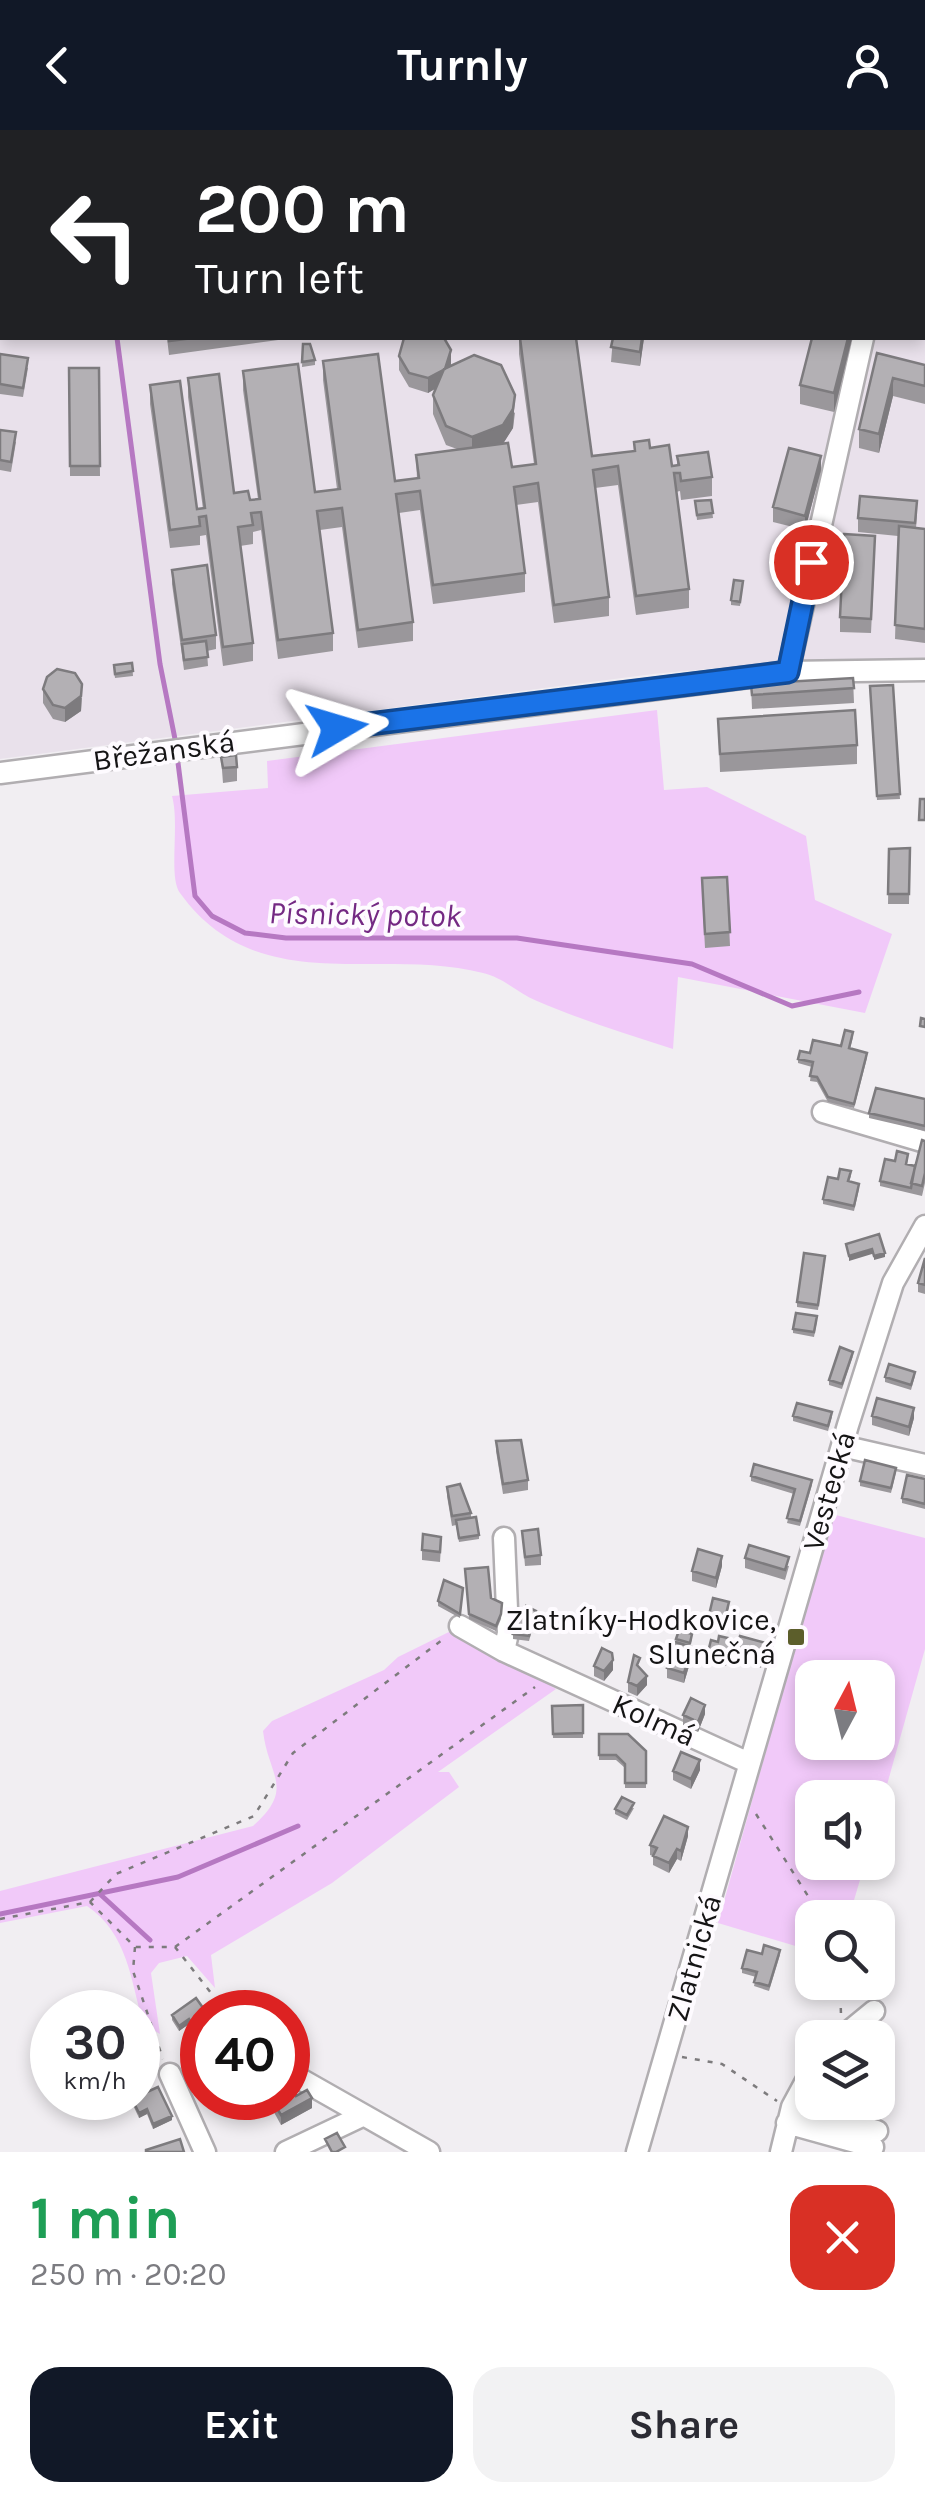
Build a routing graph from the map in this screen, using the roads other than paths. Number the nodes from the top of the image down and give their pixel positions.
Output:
1 (863, 340) edge
2 (925, 670) edge
3 (788, 672) junction
4 (0, 773) edge
5 (823, 1112) dead end
6 (925, 1142) edge
7 (925, 1226) edge
8 (842, 1446) junction
9 (925, 1465) edge
10 (504, 1538) dead end
11 (460, 1626) road end
12 (504, 1651) junction
13 (749, 1763) junction
14 (874, 2011) dead end
15 (863, 2020) edge
16 (170, 2074) road end
17 (310, 2085) edge
18 (795, 2103) edge
19 (789, 2115) junction
20 (362, 2116) junction
21 (875, 2139) dead end
22 (206, 2152) edge
23 (286, 2152) edge
24 (428, 2152) edge
25 (637, 2152) edge
26 (781, 2152) edge

1 - 3 street
2 - 3 street, Břežanská
3 - 4 street, Břežanská
5 - 6 street
7 - 8 street, Vestecká
8 - 9 street
8 - 13 street, Vestecká
10 - 12 street
11 - 12 street, Kolmá
12 - 13 street, Kolmá
13 - 25 street, Zlatnická
14 - 15 street
16 - 22 street
17 - 20 street
18 - 19 street
19 - 21 street
19 - 26 street
20 - 23 street
20 - 24 street

